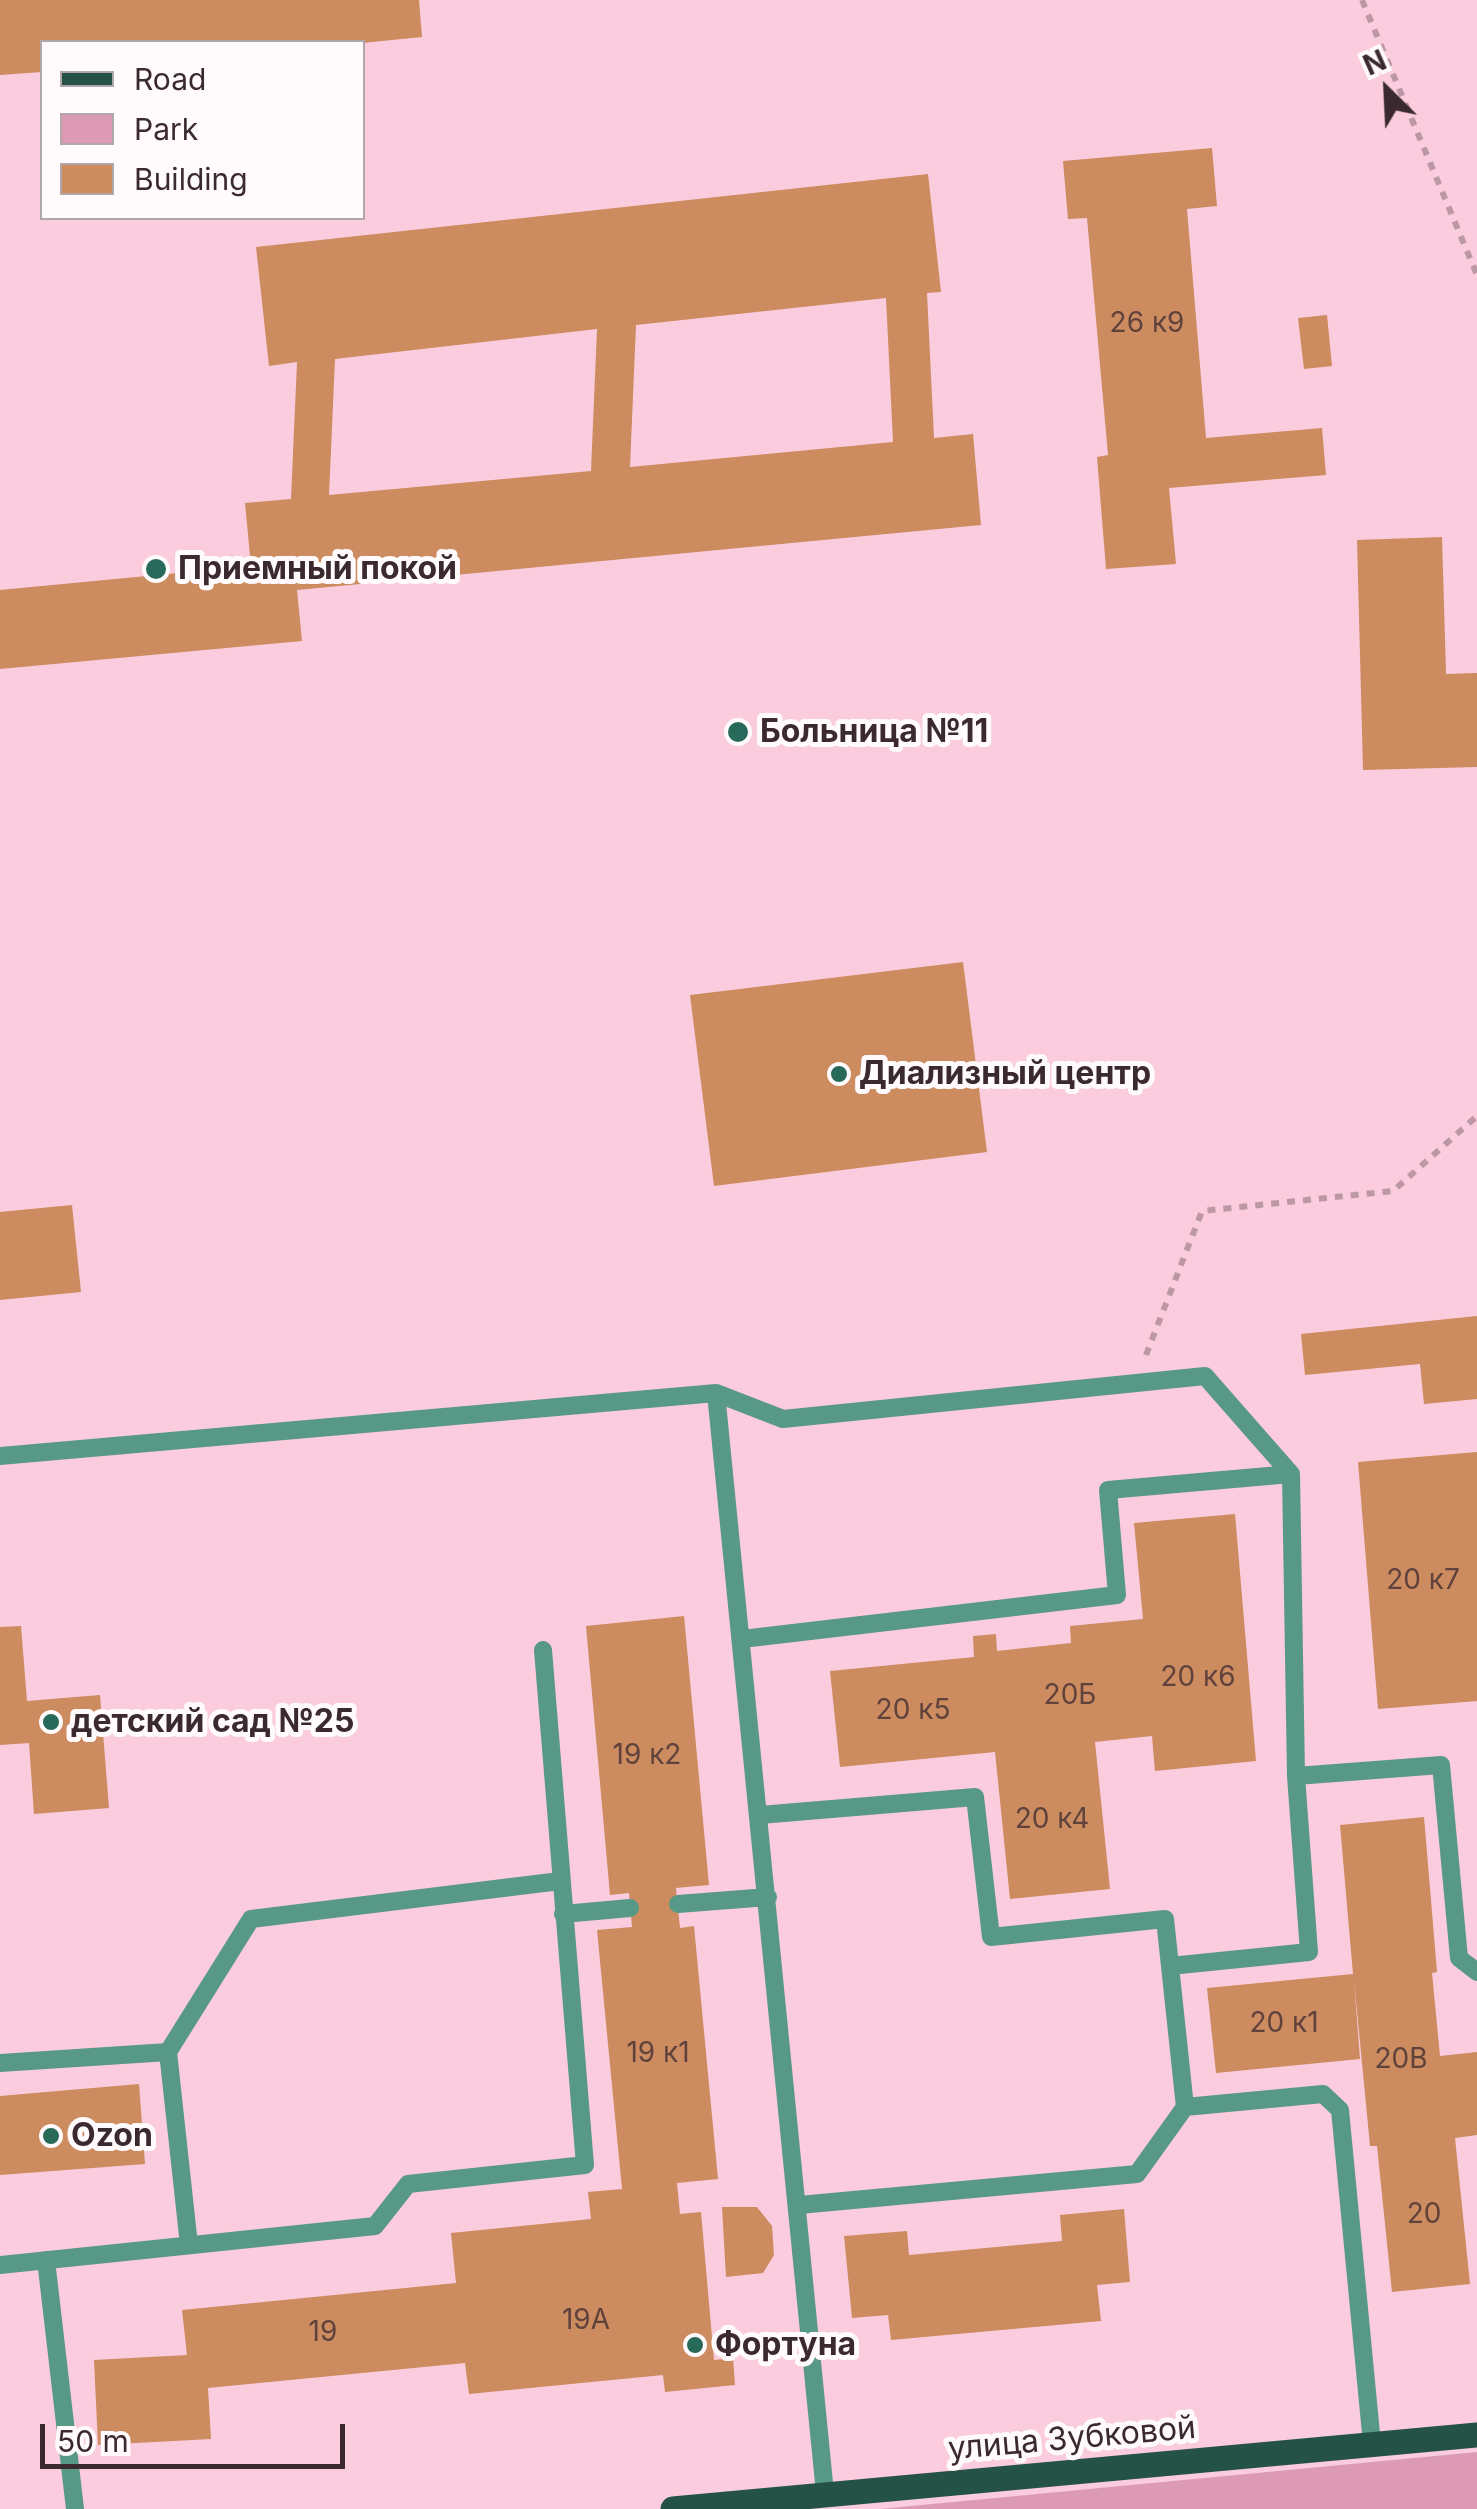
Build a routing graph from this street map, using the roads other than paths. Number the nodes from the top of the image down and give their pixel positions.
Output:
1 (716, 1393) junction
2 (0, 1456) edge
3 (1291, 1474) junction
4 (742, 1638) junction
5 (544, 1650) dead end
6 (1296, 1776) junction
7 (760, 1816) junction
8 (560, 1881) junction
9 (768, 1897) junction
10 (678, 1904) dead end
11 (630, 1908) dead end
12 (563, 1914) junction
13 (1170, 1966) junction
14 (1477, 1972) edge
15 (168, 2052) junction
16 (0, 2063) edge
17 (1185, 2107) junction
18 (798, 2204) junction
19 (190, 2246) junction
20 (46, 2260) junction
21 (0, 2265) edge
22 (1477, 2435) edge
23 (1372, 2444) junction
24 (825, 2494) junction
25 (75, 2509) edge
26 (672, 2509) edge

1 - 2 lane
1 - 3 lane
1 - 4 lane
3 - 4 lane
3 - 6 lane
4 - 7 lane
5 - 8 lane
6 - 13 lane
6 - 14 lane
7 - 9 lane
7 - 13 lane
8 - 12 lane
8 - 15 lane
9 - 10 lane
9 - 18 lane
11 - 12 lane
12 - 19 lane
13 - 17 lane
15 - 16 lane
15 - 19 lane
17 - 18 lane
17 - 23 lane
18 - 24 lane
19 - 20 lane
20 - 21 lane
20 - 25 lane
22 - 23 main road, улица Зубковой
23 - 24 main road, улица Зубковой
24 - 26 main road, улица Зубковой

